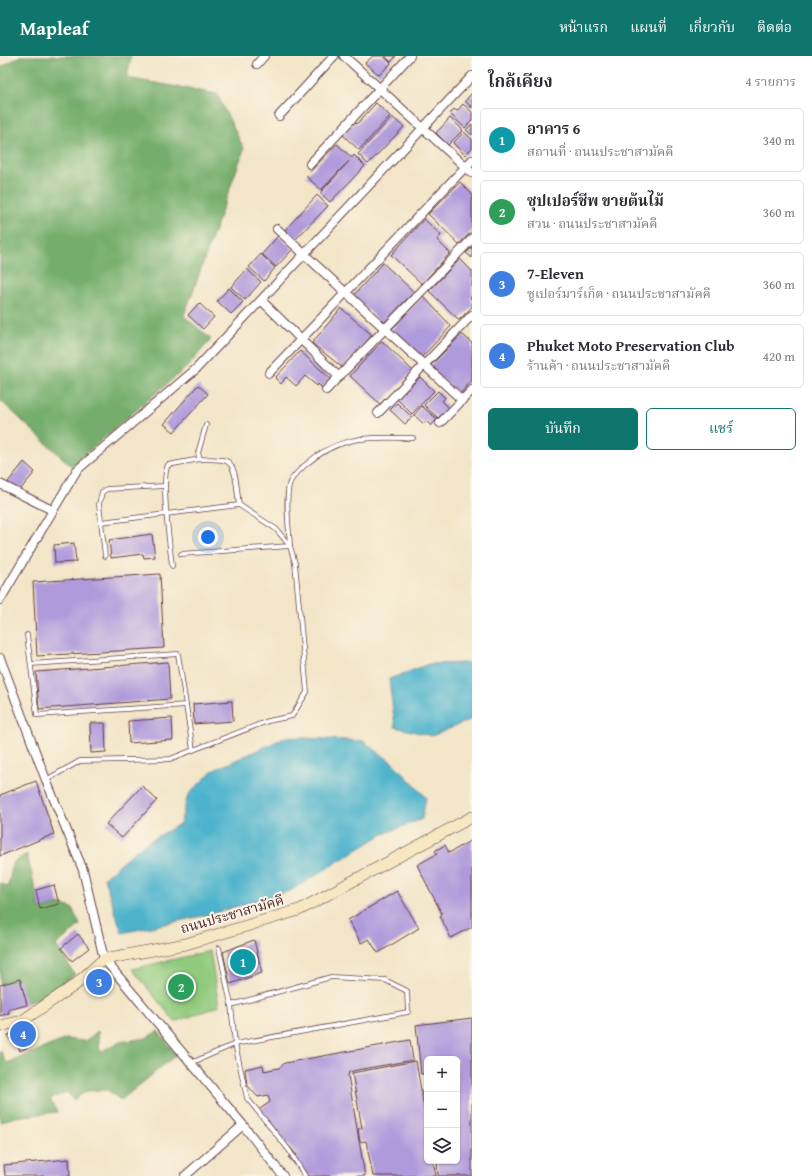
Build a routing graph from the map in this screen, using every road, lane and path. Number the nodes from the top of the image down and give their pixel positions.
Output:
1 (264, 56) edge
2 (334, 56) edge
3 (344, 56) edge
4 (410, 56) edge
5 (257, 64) dead end
6 (472, 76) edge
7 (379, 89) junction
8 (279, 116) dead end
9 (423, 129) junction
10 (472, 160) edge
11 (310, 164) dead end
12 (465, 167) junction
13 (472, 173) edge
14 (277, 229) dead end
15 (472, 239) edge
16 (304, 255) junction
17 (346, 294) junction
18 (262, 301) junction
19 (472, 315) edge
20 (385, 329) junction
21 (301, 341) junction
22 (424, 365) junction
23 (269, 373) dead end
24 (339, 377) junction
25 (326, 390) dead end
26 (472, 390) edge
27 (462, 400) junction
28 (378, 413) dead end
29 (440, 423) dead end
30 (206, 425) dead end
31 (413, 438) dead end
32 (200, 459) junction
33 (0, 484) edge
34 (165, 486) junction
35 (239, 504) junction
36 (52, 510) junction
37 (167, 513) junction
38 (101, 522) junction
39 (290, 546) junction
40 (181, 554) dead end
41 (105, 556) dead end
42 (172, 566) dead end
43 (0, 600) edge
44 (27, 635) dead end
45 (0, 658) edge
46 (31, 664) junction
47 (186, 705) junction
48 (193, 750) junction
49 (46, 780) junction
50 (472, 817) edge
51 (219, 948) dead end
52 (104, 959) junction
53 (231, 1005) junction
54 (0, 1026) edge
55 (235, 1044) junction
56 (192, 1063) junction
57 (243, 1125) junction
58 (184, 1176) edge
59 (283, 1176) edge
60 (305, 1176) edge

1 - 5 street
2 - 8 street
3 - 7 street
4 - 7 street
6 - 9 street
7 - 9 street
7 - 11 street
9 - 12 street
9 - 16 street
10 - 12 street
12 - 13 street
12 - 17 street
14 - 16 street
15 - 20 street
16 - 17 street
16 - 18 street
17 - 20 street
17 - 21 street
18 - 21 street
18 - 36 street
19 - 22 street
20 - 22 street
20 - 24 street
21 - 23 street
21 - 24 street
22 - 27 street
22 - 28 street
24 - 25 street
26 - 27 street
27 - 29 street
30 - 32 lane
31 - 39 lane
32 - 34 lane
32 - 35 lane
33 - 36 street
34 - 37 lane
34 - 38 lane
35 - 37 lane
35 - 39 lane
36 - 43 street
37 - 38 lane
37 - 42 lane
38 - 41 lane
39 - 40 lane
39 - 48 lane
44 - 46 lane
45 - 49 street
46 - 47 lane
46 - 47 lane
47 - 48 lane
48 - 49 lane
49 - 52 street
50 - 52 street, ถนนประชาสามัคคี
51 - 53 lane
52 - 54 street
52 - 56 street
53 - 55 lane
53 - 55 lane
55 - 56 lane
55 - 60 lane
56 - 57 street
57 - 58 street
57 - 59 street

